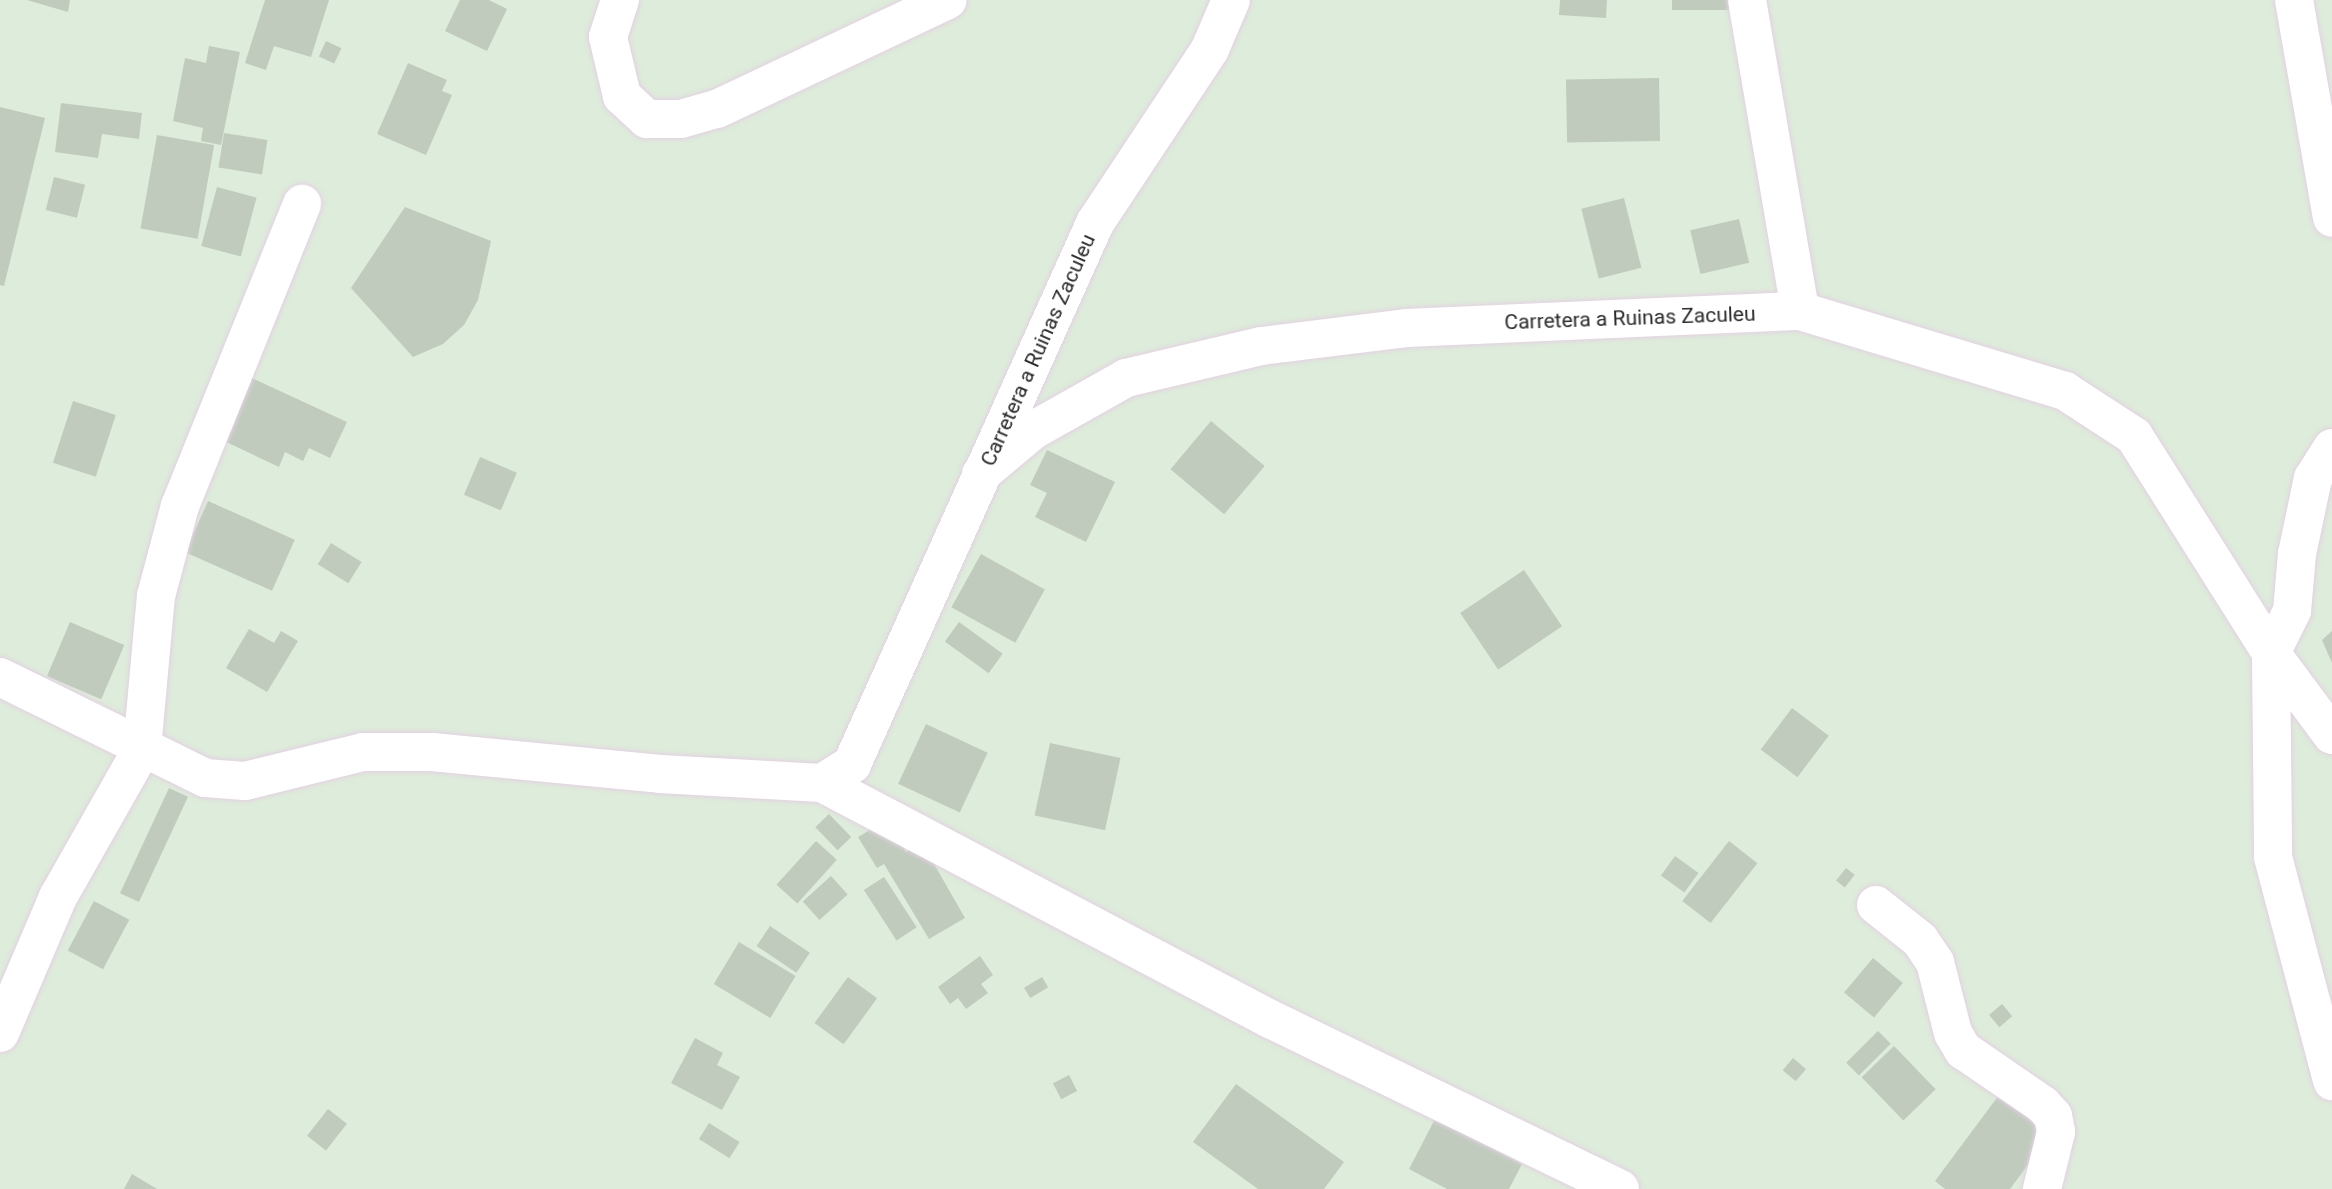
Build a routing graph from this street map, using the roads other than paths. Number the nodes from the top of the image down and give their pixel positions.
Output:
1 (620, 0) edge
2 (948, 0) edge
3 (1231, 0) edge
4 (1747, 0) edge
5 (2294, 0) edge
6 (302, 204) dead end
7 (2332, 218) edge
8 (1800, 311) junction
9 (2332, 448) edge
10 (981, 474) junction
11 (2271, 653) junction
12 (0, 677) edge
13 (2332, 734) edge
14 (142, 749) junction
15 (822, 783) junction
16 (1875, 905) dead end
17 (0, 1033) edge
18 (2332, 1081) edge
19 (1620, 1189) edge
20 (2042, 1189) edge

1 - 2 street
3 - 10 street, Carretera a Ruinas Zaculeu
4 - 8 street
5 - 7 street
6 - 14 street
8 - 10 street, Carretera a Ruinas Zaculeu
8 - 11 street, Carretera a Ruinas Zaculeu
9 - 11 street
10 - 15 street
11 - 13 street, Carretera a Ruinas Zaculeu
11 - 18 street
12 - 14 street
14 - 15 street
14 - 17 street
15 - 19 street
16 - 20 street

